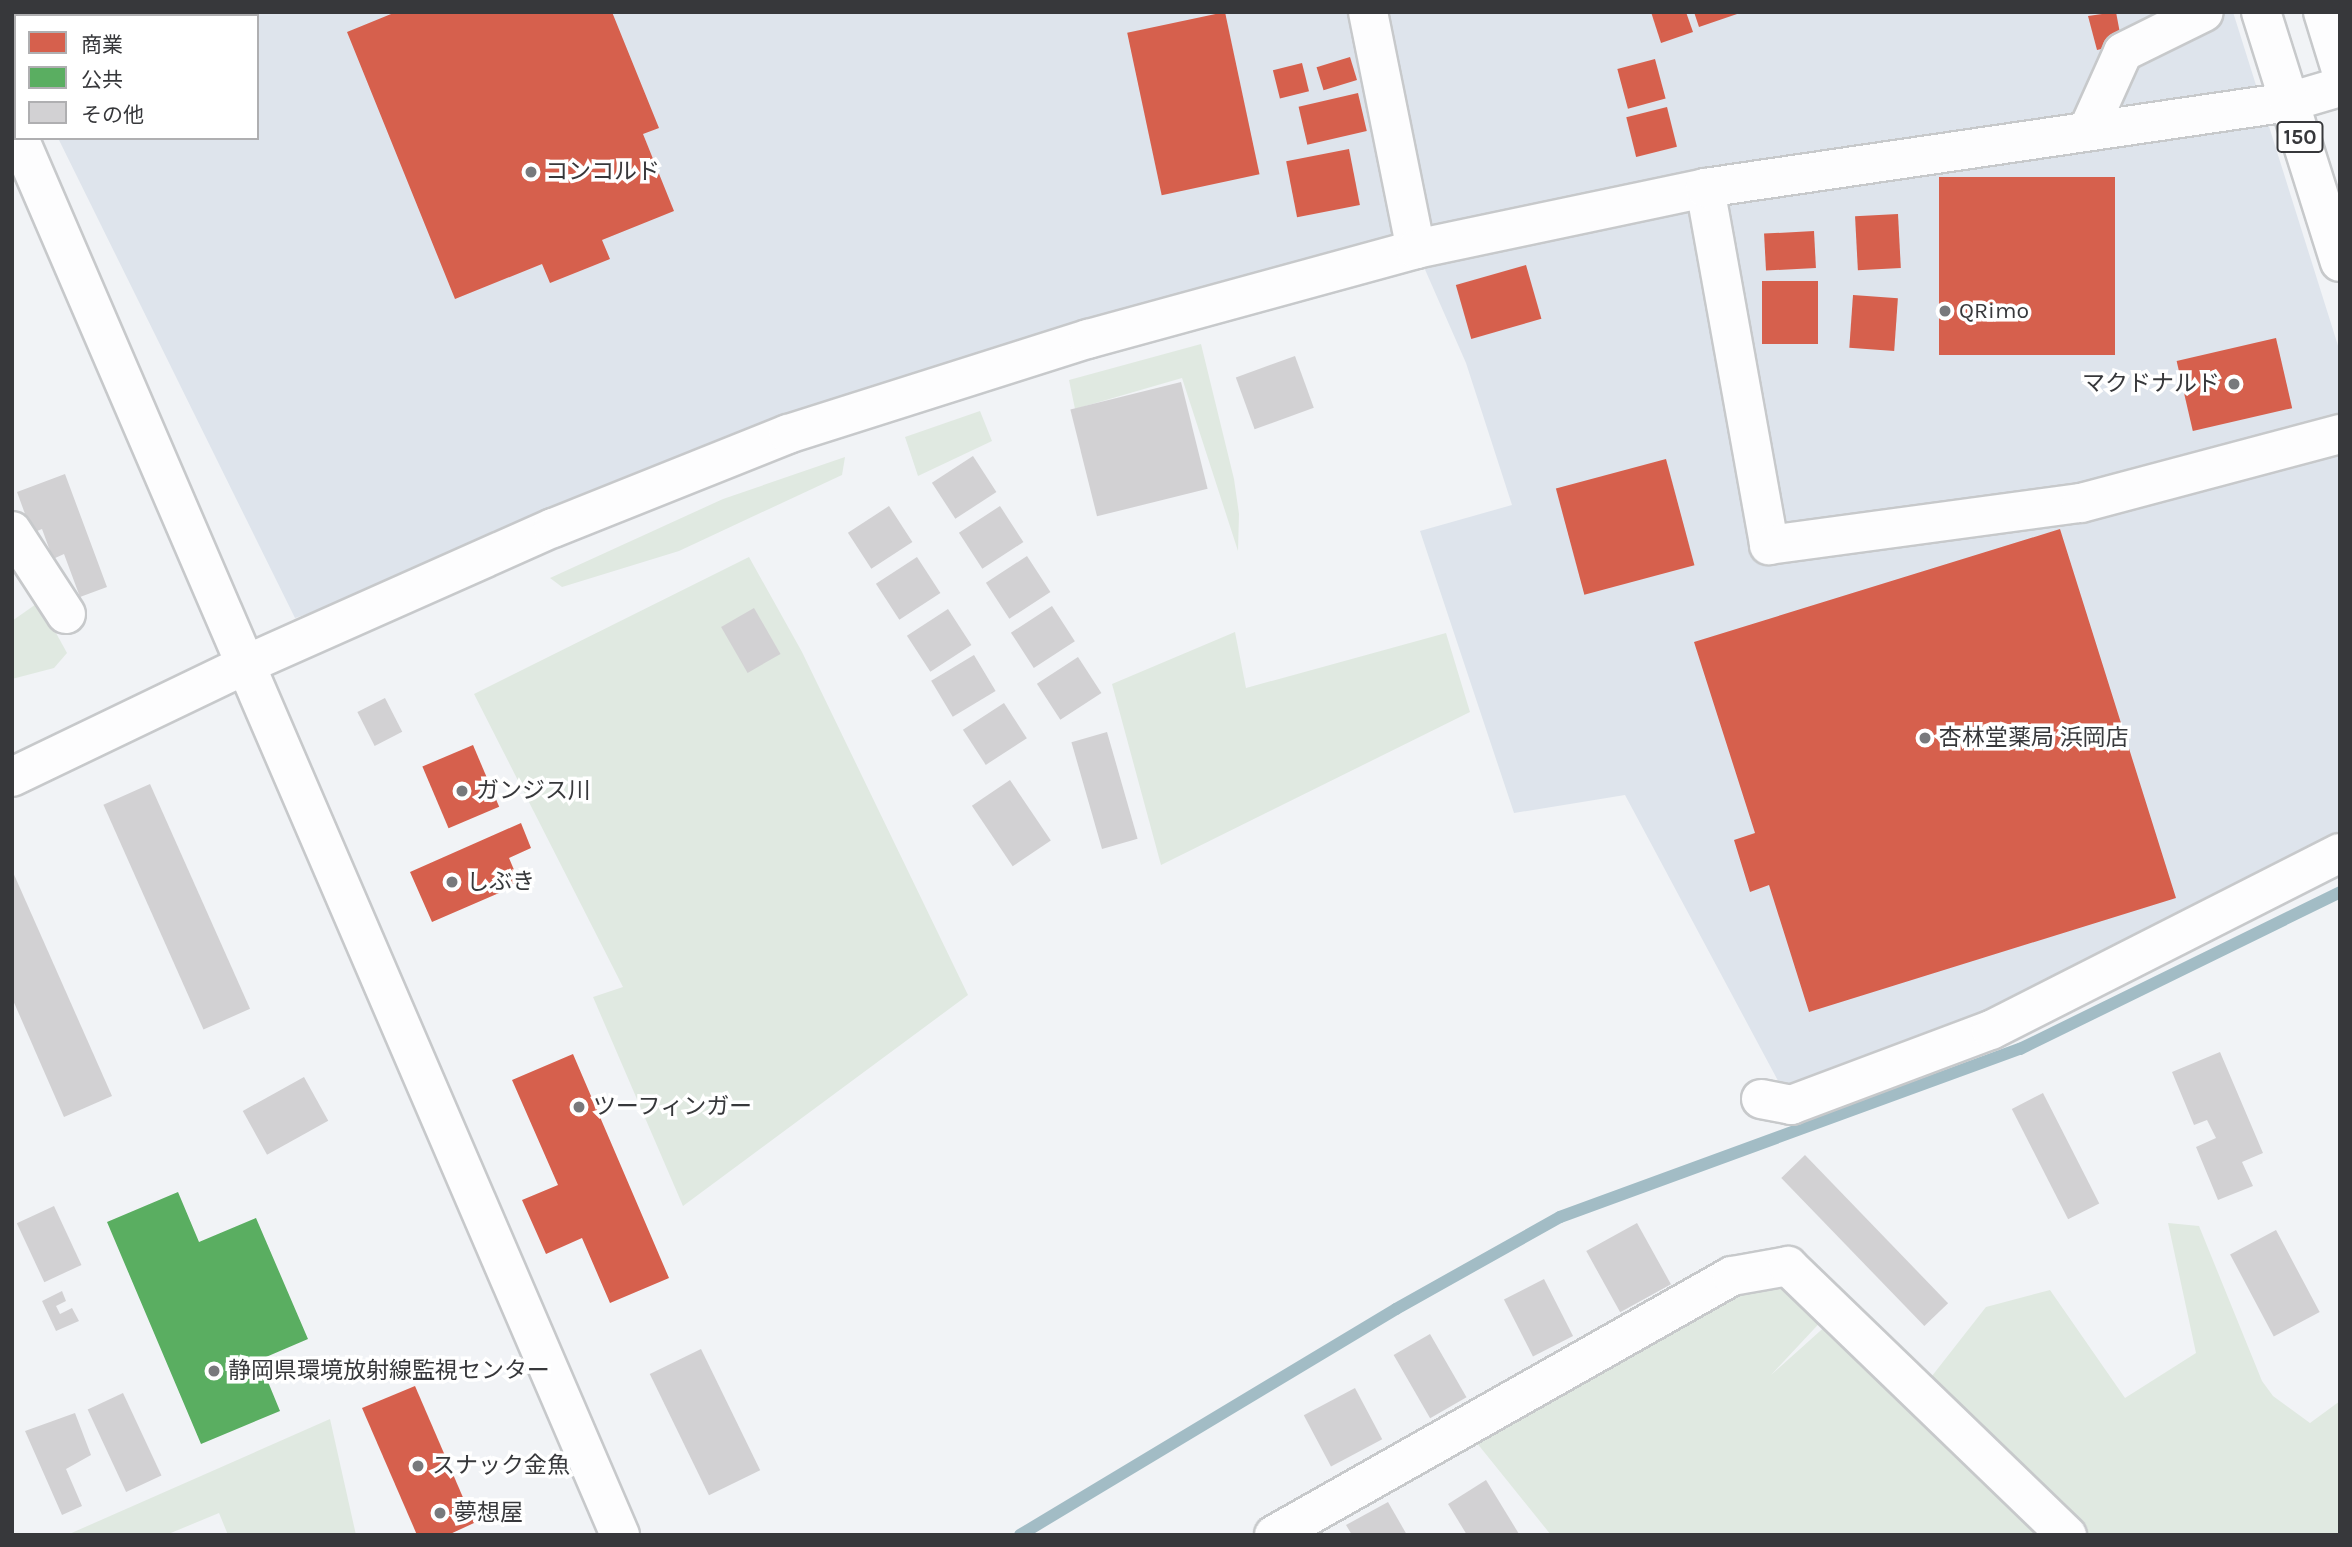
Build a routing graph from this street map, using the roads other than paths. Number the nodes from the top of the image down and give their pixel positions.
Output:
1 (1368, 12) edge
2 (2204, 12) edge
3 (2261, 12) edge
4 (2323, 12) edge
5 (2340, 67) edge
6 (2340, 87) edge
7 (2289, 102) junction
8 (2088, 130) junction
9 (18, 140) edge
10 (1705, 188) junction
11 (1416, 249) junction
12 (2340, 262) edge
13 (2340, 433) edge
14 (12, 531) edge
15 (66, 614) dead end
16 (247, 664) junction
17 (12, 777) edge
18 (2340, 853) edge
19 (1761, 1099) dead end
20 (620, 1535) edge
21 (1274, 1535) edge
22 (2067, 1535) edge

1 - 11 main road
2 - 8 main road
3 - 7 main road, 150
4 - 5 main road
6 - 7 main road
7 - 8 main road
7 - 12 main road, 150
8 - 10 main road
9 - 16 main road
10 - 11 main road
10 - 13 main road
11 - 16 main road
14 - 15 main road
16 - 17 main road
16 - 20 main road
18 - 19 main road
21 - 22 main road

